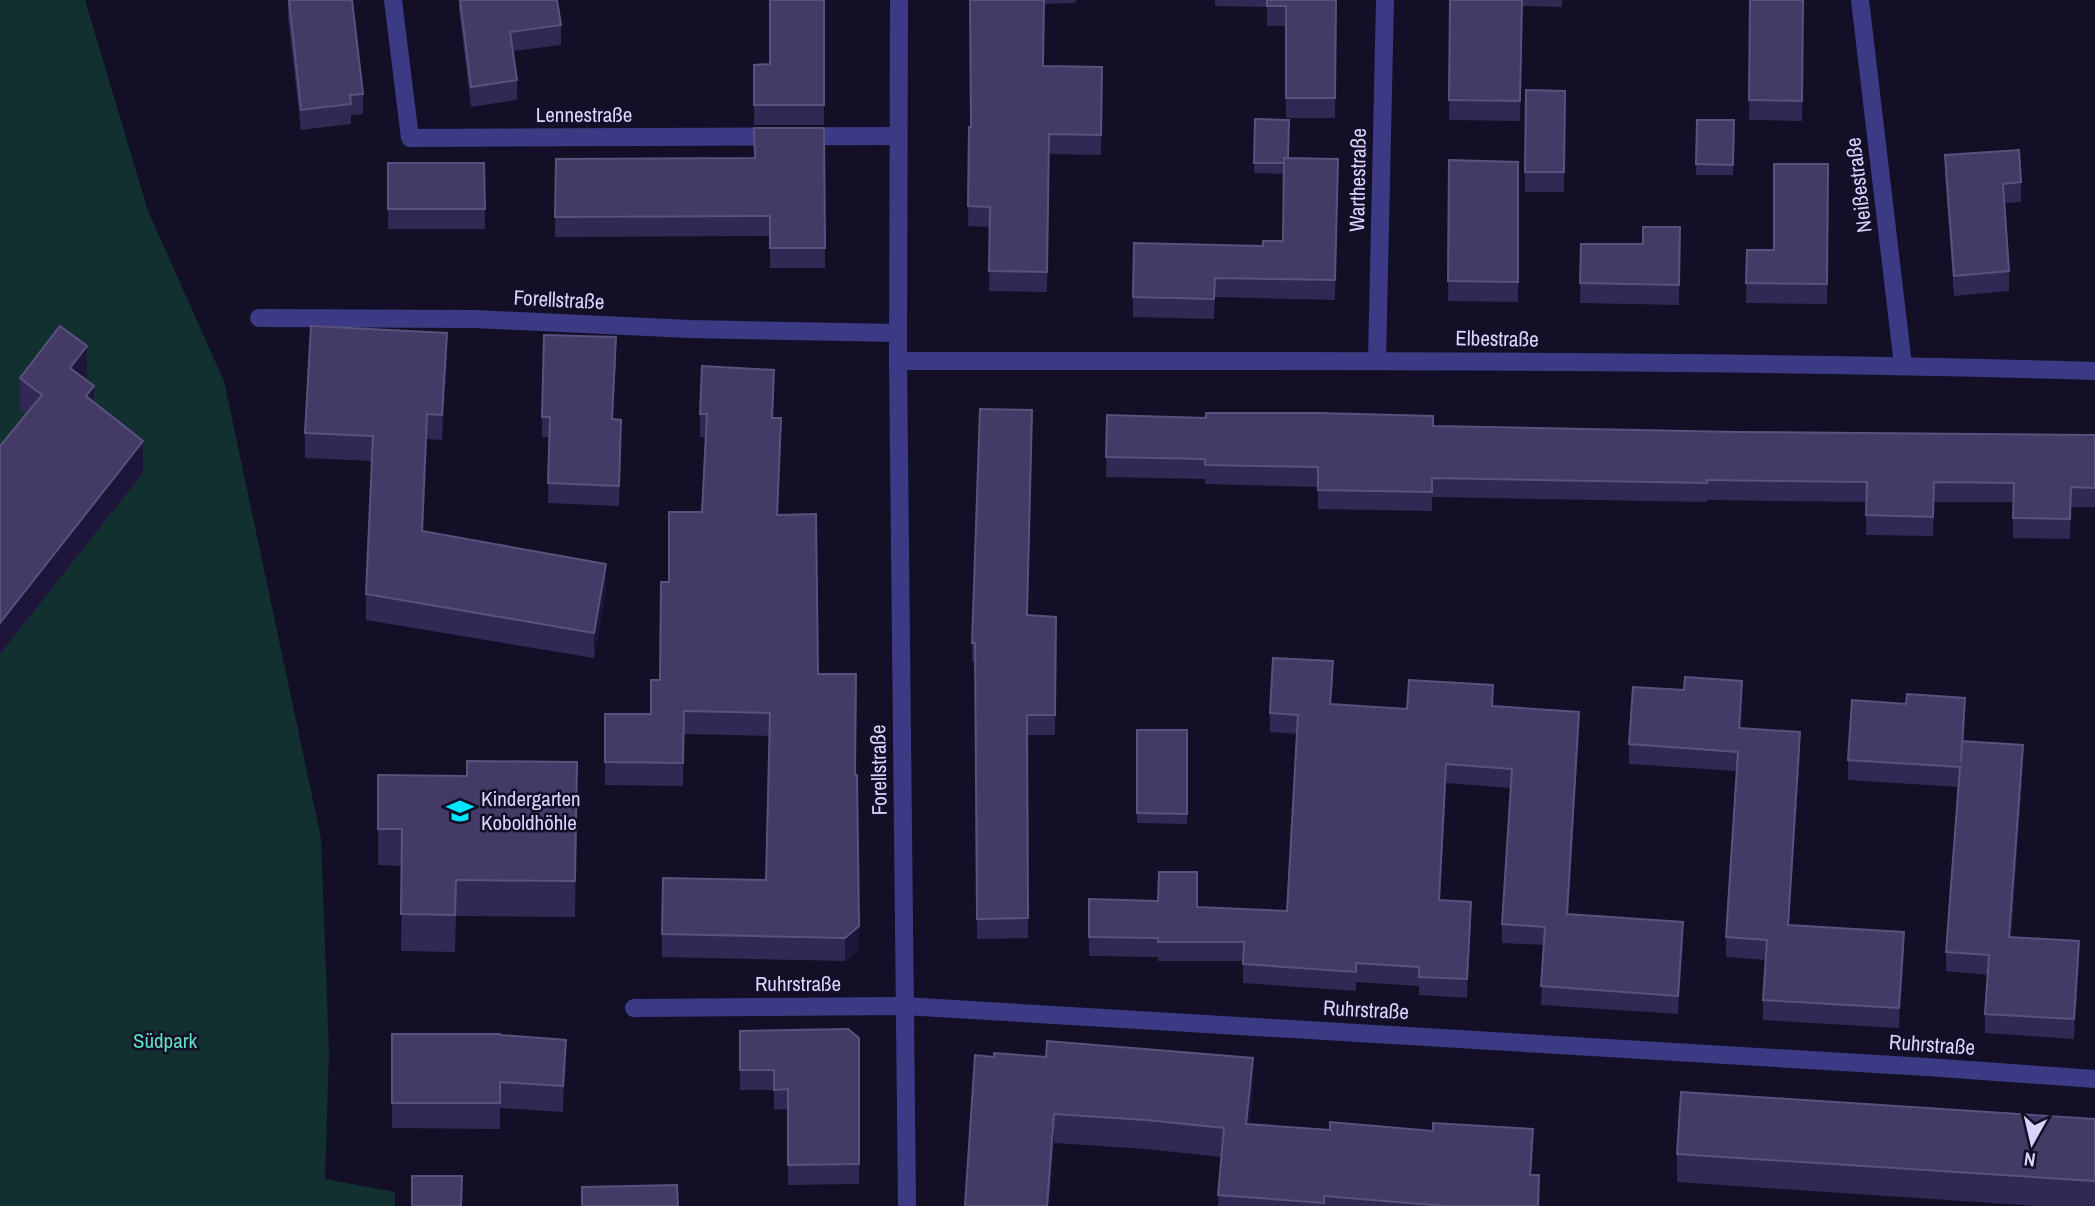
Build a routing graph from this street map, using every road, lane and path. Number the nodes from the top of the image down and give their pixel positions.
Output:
1 (393, 0) edge
2 (899, 0) edge
3 (1385, 0) edge
4 (1860, 0) edge
5 (898, 136) junction
6 (259, 318) dead end
7 (898, 333) junction
8 (1377, 360) junction
9 (898, 361) junction
10 (1903, 365) junction
11 (2095, 371) edge
12 (904, 1006) junction
13 (634, 1007) dead end
14 (2095, 1079) edge
15 (906, 1206) edge

1 - 5 street, Lennestraße
2 - 5 street, Forellstraße
3 - 8 street, Warthestraße
4 - 10 street, Neißestraße
5 - 7 street, Forellstraße
6 - 7 street, Forellstraße
7 - 9 street, Forellstraße
8 - 9 street, Elbestraße
8 - 10 street, Elbestraße
9 - 12 street, Forellstraße
10 - 11 street, Elbestraße
12 - 13 street, Ruhrstraße
12 - 14 street, Ruhrstraße
12 - 15 street, Forellstraße

